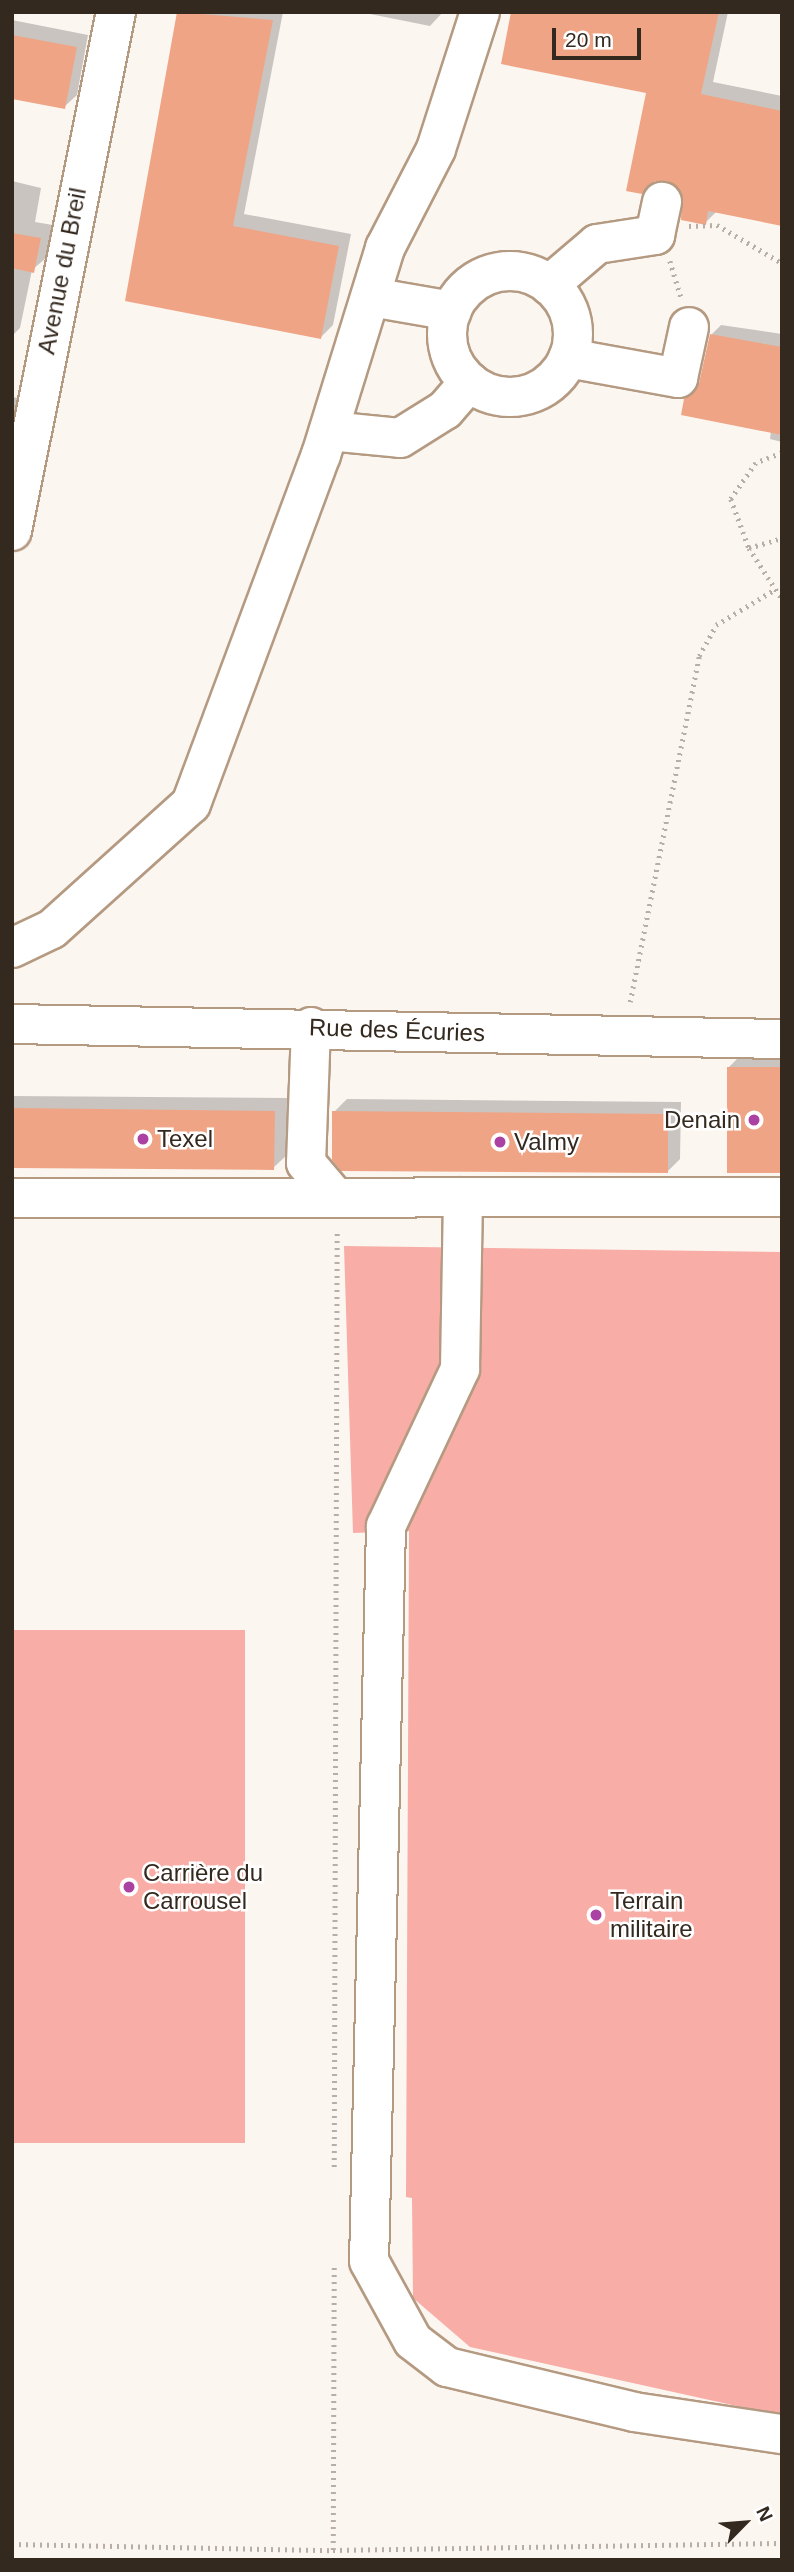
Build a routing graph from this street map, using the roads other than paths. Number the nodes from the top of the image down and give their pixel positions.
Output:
1 (116, 12) edge
2 (480, 12) edge
3 (658, 219) road end
4 (550, 285) junction
5 (371, 298) junction
6 (452, 311) junction
7 (690, 327) road end
8 (568, 358) junction
9 (469, 382) junction
10 (329, 431) junction
11 (12, 531) edge
12 (12, 948) edge
13 (12, 1024) edge
14 (312, 1027) junction
15 (782, 1039) edge
16 (333, 1195) junction
17 (463, 1197) junction
18 (782, 1197) edge
19 (12, 1198) edge
20 (782, 2434) edge

1 - 11 street, Avenue du Breil
2 - 5 street
3 - 4 street
4 - 6 street
4 - 8 street
5 - 6 street
5 - 10 street
6 - 9 street
7 - 8 street
8 - 9 street
9 - 10 street
10 - 12 street
13 - 14 street, Rue des Écuries
14 - 15 street, Rue des Écuries
14 - 16 street
16 - 17 street
16 - 19 street
17 - 18 street
17 - 20 street

